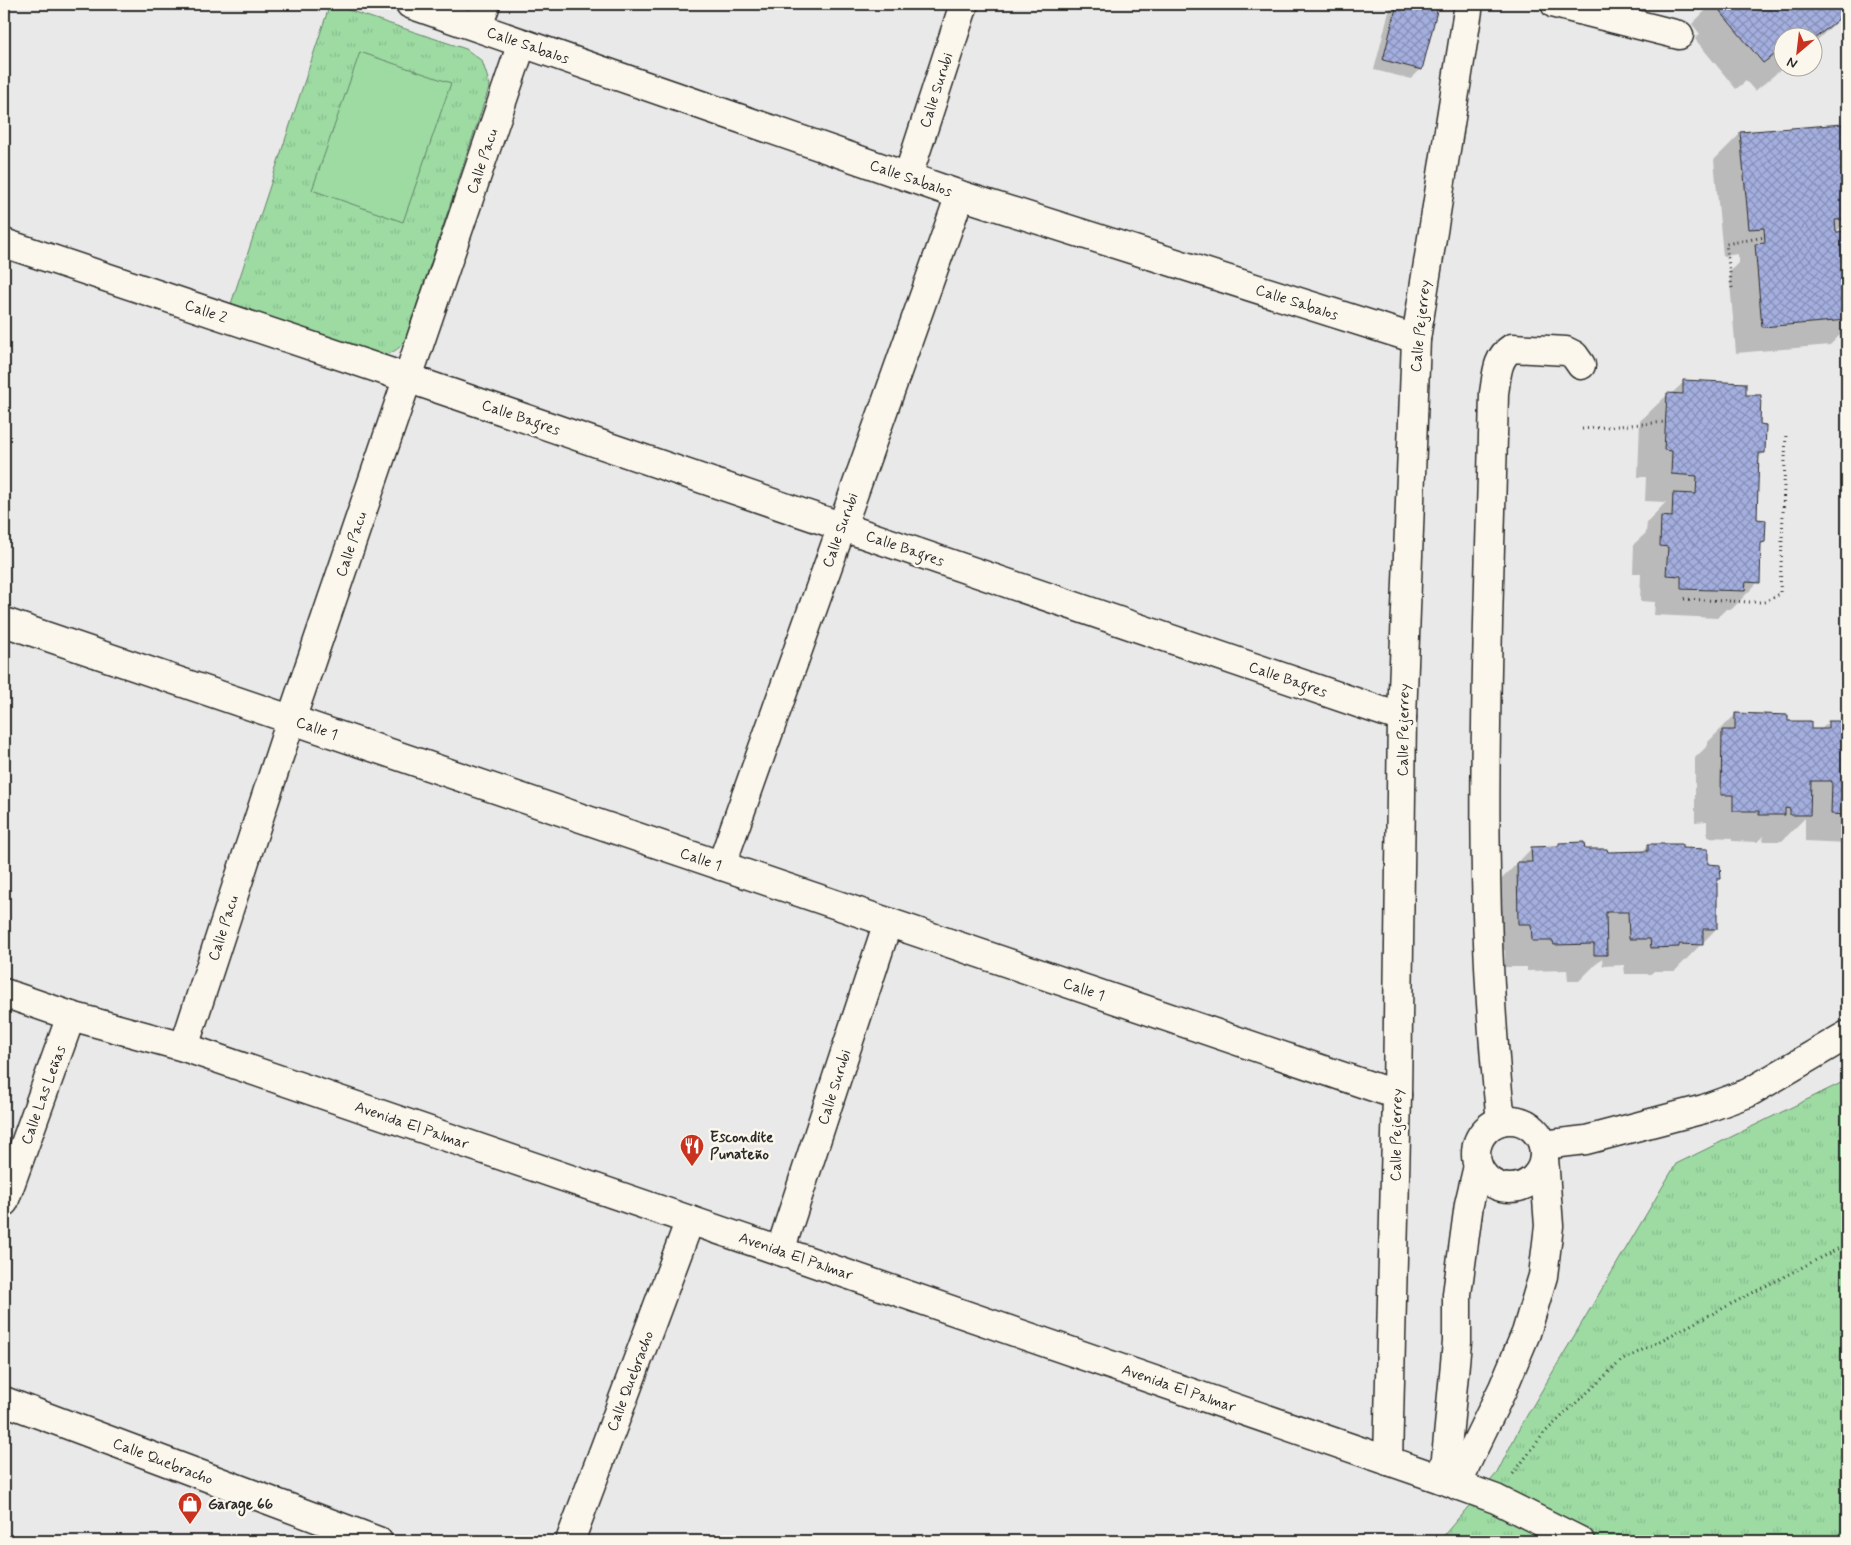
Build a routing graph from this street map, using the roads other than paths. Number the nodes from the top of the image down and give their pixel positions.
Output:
1 (410, 4) edge
2 (964, 4) edge
3 (1469, 4) edge
4 (1555, 4) edge
5 (482, 16) edge
6 (1679, 35) dead end
7 (522, 43) junction
8 (908, 176) junction
9 (960, 195) junction
10 (4, 243) edge
11 (1416, 339) junction
12 (1581, 365) dead end
13 (407, 378) junction
14 (842, 526) junction
15 (4, 622) edge
16 (1402, 718) junction
17 (291, 720) junction
18 (721, 866) junction
19 (888, 922) junction
20 (4, 993) edge
21 (71, 1016) junction
22 (1847, 1036) edge
23 (184, 1047) junction
24 (1398, 1095) junction
25 (1501, 1121) junction
26 (1543, 1152) junction
27 (1478, 1166) junction
28 (4, 1202) edge
29 (690, 1220) junction
30 (780, 1251) junction
31 (4, 1401) edge
32 (1388, 1461) junction
33 (1449, 1482) junction
34 (325, 1533) edge
35 (378, 1541) edge
36 (570, 1541) edge
37 (1580, 1541) edge

1 - 5 street, Calle Sabalos
2 - 8 street, Calle Surubi
3 - 11 street, Calle Pejerrey
4 - 6 street
5 - 7 street, Calle Sabalos
7 - 8 street, Calle Sabalos
7 - 13 street, Calle Pacu
8 - 9 street, Calle Sabalos
9 - 11 street, Calle Sabalos
9 - 14 street, Calle Surubi
10 - 13 street, Calle 2
11 - 16 street, Calle Pejerrey
12 - 25 street
13 - 14 street, Calle Bagres
13 - 17 street, Calle Pacu
14 - 16 street, Calle Bagres
14 - 18 street, Calle Surubi
15 - 17 street, Calle 1
16 - 24 street, Calle Pejerrey
17 - 18 street, Calle 1
17 - 23 street, Calle Pacu
18 - 19 street, Calle 1
19 - 24 street, Calle 1
19 - 30 street, Calle Surubi
20 - 21 street, Avenida El Palmar
21 - 23 street, Avenida El Palmar
21 - 28 street, Calle Las Leñas
22 - 26 street
23 - 29 street, Avenida El Palmar
24 - 32 street, Calle Pejerrey
25 - 26 street
25 - 27 street
26 - 27 street
26 - 33 street
27 - 33 street
29 - 30 street, Avenida El Palmar
29 - 36 street, Calle Quebracho
30 - 32 street, Avenida El Palmar
31 - 34 street, Calle Quebracho
32 - 33 street, Avenida El Palmar
33 - 37 street, Avenida El Palmar
34 - 35 street, Calle Quebracho

